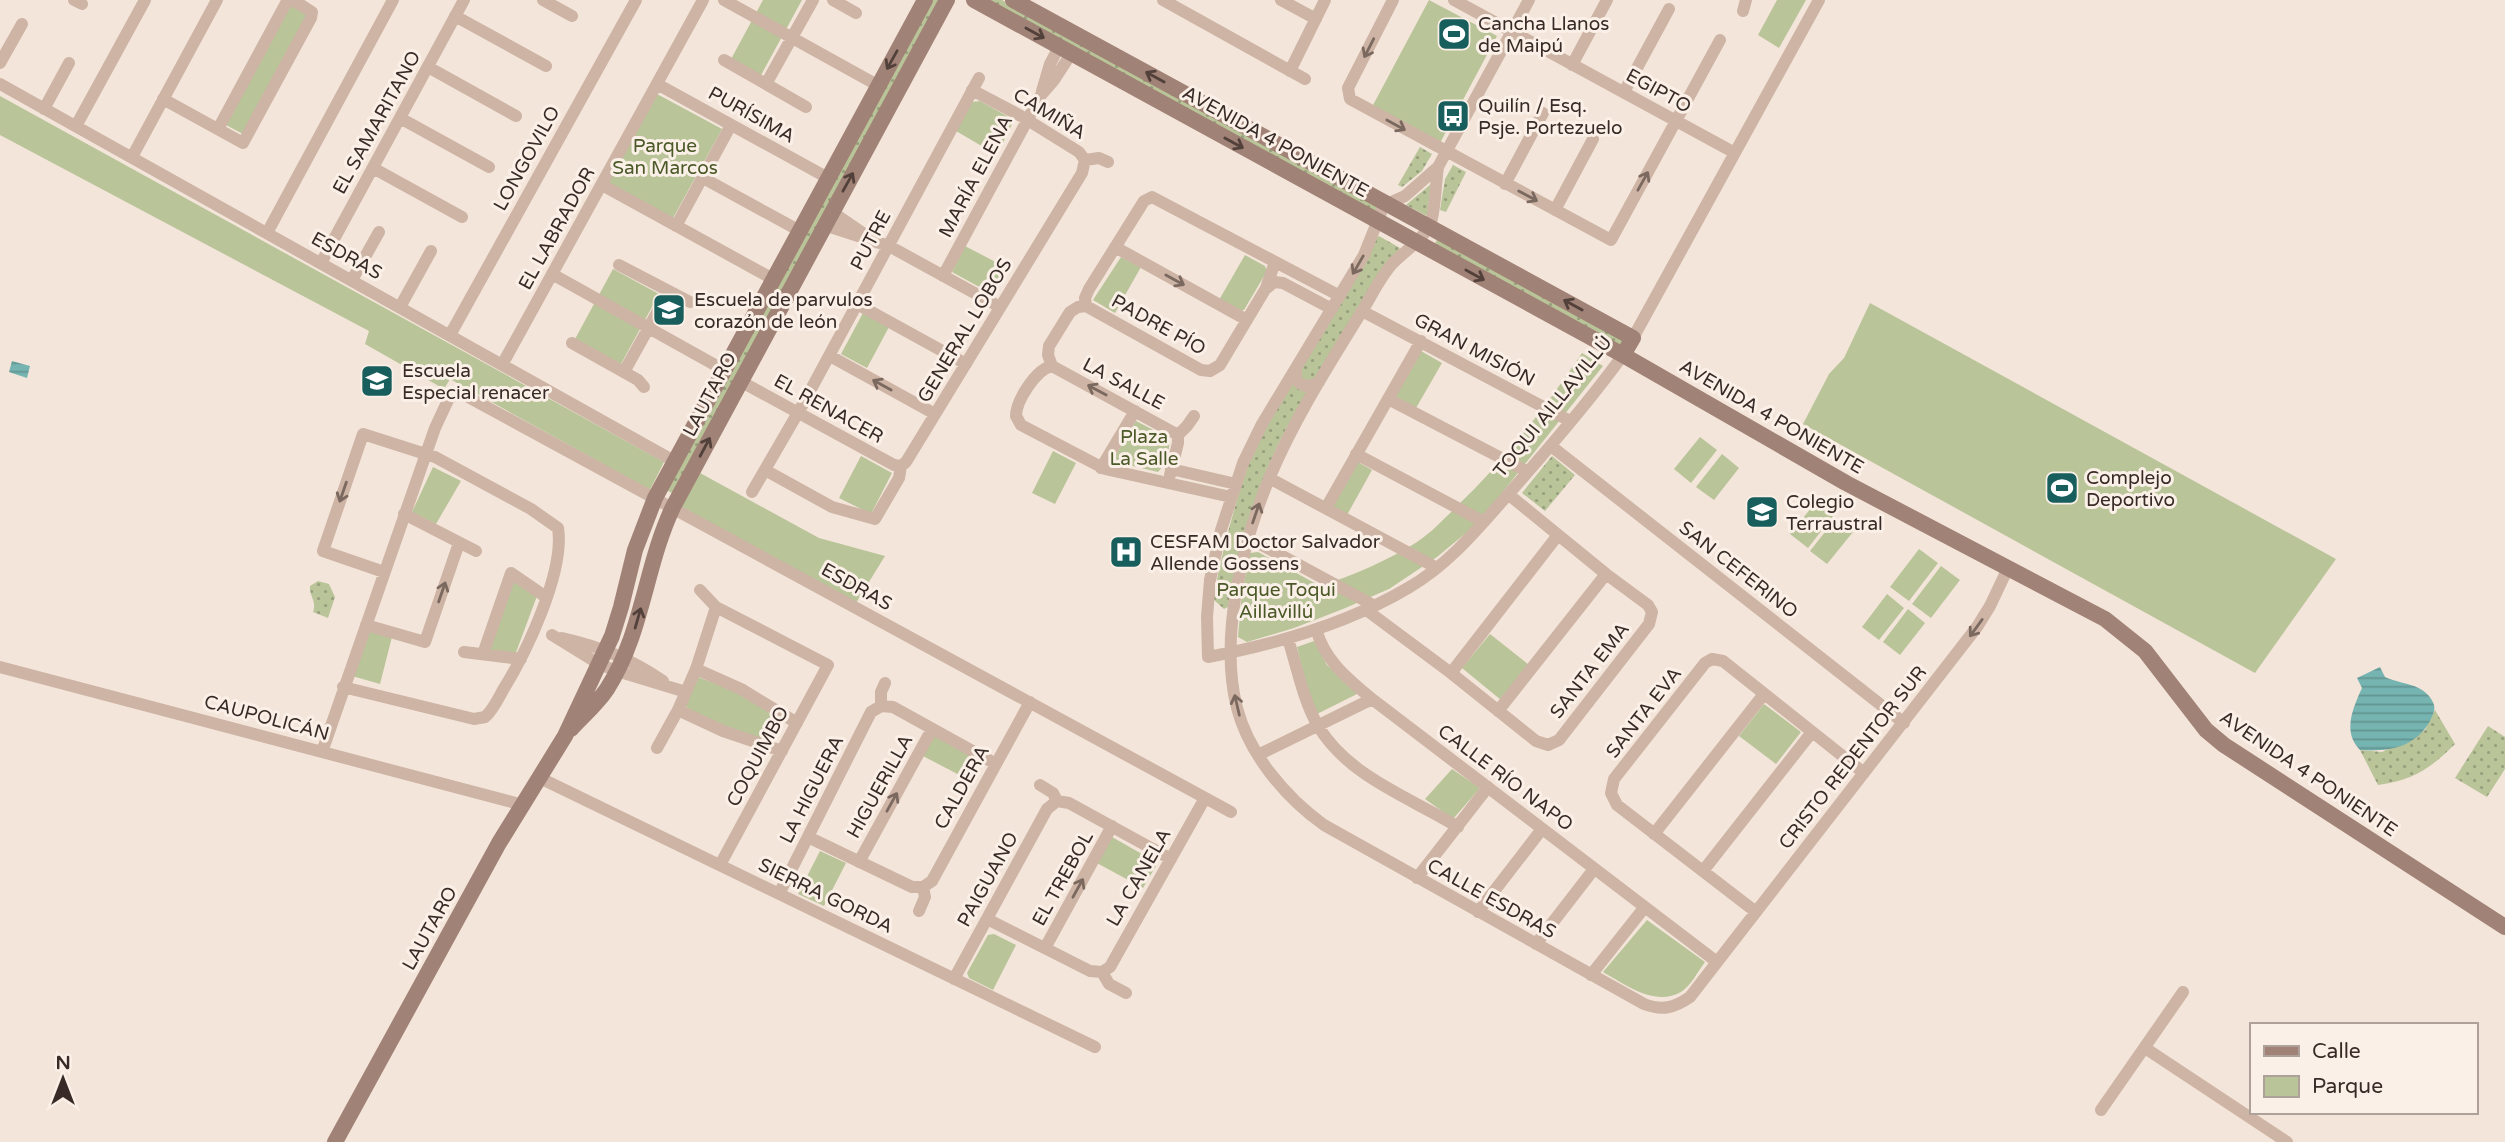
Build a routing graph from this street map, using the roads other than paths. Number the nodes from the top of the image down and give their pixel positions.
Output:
1 (145, 0) edge
2 (217, 0) edge
3 (393, 0) edge
4 (464, 0) edge
5 (543, 0) edge
6 (636, 0) edge
7 (703, 0) edge
8 (724, 0) edge
9 (813, 0) edge
10 (833, 0) edge
11 (925, 0) edge
12 (947, 0) edge
13 (976, 0) edge
14 (1013, 0) edge
15 (1163, 0) edge
16 (1281, 0) edge
17 (1325, 0) edge
18 (1393, 0) edge
19 (1455, 0) edge
20 (1529, 0) edge
21 (1607, 0) edge
22 (1819, 0) edge
23 (1670, 9) dead end
24 (856, 13) dead end
25 (456, 16) junction
26 (572, 16) dead end
27 (1316, 19) junction
28 (22, 23) dead end
29 (1512, 32) junction
30 (792, 38) junction
31 (1720, 40) dead end
32 (1065, 50) junction
33 (724, 60) dead end
34 (0, 63) edge
35 (69, 63) dead end
36 (1572, 65) junction
37 (546, 66) dead end
38 (428, 67) junction
39 (1290, 71) junction
40 (979, 78) dead end
41 (1304, 79) dead end
42 (766, 84) junction
43 (0, 85) edge
44 (657, 85) junction
45 (878, 86) junction
46 (972, 90) junction
47 (1624, 92) junction
48 (163, 99) junction
49 (869, 104) junction
50 (806, 107) dead end
51 (44, 109) junction
52 (886, 113) junction
53 (1543, 113) dead end
54 (516, 116) dead end
55 (400, 118) junction
56 (1027, 121) junction
57 (1676, 121) junction
58 (731, 125) junction
59 (76, 126) junction
60 (218, 129) junction
61 (1593, 139) dead end
62 (1447, 152) junction
63 (1735, 153) junction
64 (132, 157) junction
65 (1085, 160) junction
66 (1108, 162) dead end
67 (489, 167) dead end
68 (1438, 167) junction
69 (373, 168) junction
70 (703, 178) junction
71 (828, 178) junction
72 (602, 184) junction
73 (1505, 184) junction
74 (1387, 204) junction
75 (1555, 211) junction
76 (462, 217) dead end
77 (828, 218) junction
78 (1377, 220) junction
79 (676, 226) junction
80 (1429, 227) junction
81 (800, 231) junction
82 (379, 232) dead end
83 (267, 233) junction
84 (1416, 242) junction
85 (889, 246) junction
86 (1115, 247) junction
87 (431, 251) dead end
88 (1275, 262) junction
89 (321, 263) junction
90 (619, 265) dead end
91 (552, 274) junction
92 (943, 276) junction
93 (773, 279) junction
94 (352, 281) junction
95 (1266, 288) junction
96 (669, 291) junction
97 (1340, 296) junction
98 (690, 302) dead end
99 (858, 304) junction
100 (1086, 306) junction
101 (400, 307) junction
102 (1000, 307) junction
103 (1332, 309) junction
104 (1362, 311) junction
105 (1247, 320) junction
106 (649, 328) junction
107 (450, 335) junction
108 (1633, 338) junction
109 (1420, 341) junction
110 (572, 343) dead end
111 (1623, 355) junction
112 (830, 356) junction
113 (966, 364) junction
114 (502, 365) junction
115 (1052, 366) junction
116 (1296, 369) junction
117 (724, 370) junction
118 (624, 372) junction
119 (740, 381) junction
120 (1319, 382) junction
121 (644, 387) dead end
122 (1388, 399) junction
123 (704, 407) junction
124 (1135, 411) junction
125 (799, 413) junction
126 (936, 414) junction
127 (1194, 416) dead end
128 (720, 417) junction
129 (1570, 421) junction
130 (1178, 435) junction
131 (1551, 446) junction
132 (426, 454) junction
133 (1356, 454) junction
134 (674, 461) junction
135 (901, 466) junction
136 (1101, 468) junction
137 (1171, 469) junction
138 (765, 470) junction
139 (1528, 472) junction
140 (1269, 478) junction
141 (1167, 483) junction
142 (1236, 484) junction
143 (752, 492) dead end
144 (1508, 494) junction
145 (1231, 497) junction
146 (655, 498) junction
147 (673, 507) junction
148 (1326, 508) junction
149 (404, 514) junction
150 (1484, 522) junction
151 (1558, 535) junction
152 (1249, 538) junction
153 (459, 543) junction
154 (476, 551) dead end
155 (1437, 568) junction
156 (2008, 568) junction
157 (384, 572) junction
158 (1606, 574) junction
159 (700, 590) dead end
160 (546, 597) junction
161 (1208, 604) junction
162 (716, 607) junction
163 (1369, 607) junction
164 (1234, 609) junction
165 (366, 625) junction
166 (1316, 629) junction
167 (535, 631) junction
168 (1288, 639) junction
169 (464, 652) dead end
170 (1232, 652) junction
171 (483, 654) junction
172 (603, 657) junction
173 (521, 659) junction
174 (621, 664) junction
175 (0, 667) edge
176 (696, 669) junction
177 (1451, 673) junction
178 (885, 683) dead end
179 (343, 687) junction
180 (686, 692) junction
181 (1763, 694) junction
182 (1371, 699) junction
183 (1030, 702) junction
184 (881, 706) junction
185 (678, 710) junction
186 (1498, 711) junction
187 (797, 723) junction
188 (1904, 723) junction
189 (1317, 725) junction
190 (932, 729) junction
191 (1812, 732) junction
192 (565, 736) junction
193 (657, 748) dead end
194 (782, 751) junction
195 (322, 752) junction
196 (1258, 755) junction
197 (996, 764) junction
198 (1864, 773) junction
199 (540, 778) junction
200 (1040, 785) dead end
201 (1488, 787) junction
202 (1205, 798) junction
203 (1056, 801) junction
204 (523, 805) junction
205 (1231, 812) dead end
206 (1112, 826) junction
207 (1458, 827) junction
208 (1542, 828) junction
209 (1654, 834) junction
210 (808, 837) junction
211 (1171, 859) junction
212 (859, 862) junction
213 (720, 866) junction
214 (1594, 869) junction
215 (1703, 872) junction
216 (1417, 878) junction
217 (923, 887) junction
218 (779, 894) junction
219 (1644, 908) junction
220 (919, 911) dead end
221 (1478, 912) junction
222 (1756, 912) junction
223 (986, 919) junction
224 (2505, 926) edge
225 (1536, 944) junction
226 (1045, 948) junction
227 (1717, 962) junction
228 (1102, 972) junction
229 (1591, 975) junction
230 (954, 979) junction
231 (2183, 992) dead end
232 (1126, 993) dead end
233 (1095, 1047) dead end
234 (2145, 1048) junction
235 (2101, 1110) dead end
236 (335, 1142) edge
237 (2287, 1142) edge

1 - 59 street
2 - 48 street
3 - 83 street
4 - 25 street, EL SAMARITANO
5 - 26 street
6 - 107 street, LONGOVILO
7 - 44 street, EL LABRADOR
8 - 30 street
9 - 30 street
10 - 24 street
11 -> 45 street, LAUTARO
12 - 52 street, LAUTARO
13 -> 32 street, AVENIDA 4 PONIENTE
74 -> 14 street, AVENIDA 4 PONIENTE
15 - 39 street
16 - 27 street
17 - 27 street
18 -> 62 street
19 - 29 street, EGIPTO
20 - 29 street
21 - 36 street
22 - 63 street, TOQUI AILLAVILLÚ
23 - 47 street
25 - 37 street
25 - 38 street, EL SAMARITANO
27 - 39 street
28 - 34 street
29 - 36 street, EGIPTO
29 - 62 street
30 - 42 street
30 - 45 street
31 - 57 street
32 - 56 street, MARÍA ELENA
32 -> 78 street, AVENIDA 4 PONIENTE
33 - 42 street
35 - 51 street
36 - 47 street, EGIPTO
38 - 54 street
38 - 55 street, EL SAMARITANO
39 - 41 street
40 - 46 street, PUTRE
42 - 50 street
43 - 51 street, ESDRAS
44 - 58 street, PURÍSIMA
44 - 72 street, EL LABRADOR
45 - 49 street, LAUTARO
46 - 56 street, CAMIÑA
46 - 85 street, PUTRE
47 - 57 street, EGIPTO
48 - 60 street
48 - 64 street
49 - 52 street
49 - 71 street, LAUTARO
51 - 59 street, ESDRAS
77 -> 52 street, LAUTARO
53 - 73 street
55 - 67 street
55 - 69 street, EL SAMARITANO
56 - 65 street, CAMIÑA
56 - 92 street, MARÍA ELENA
57 - 63 street, EGIPTO
75 -> 57 street
58 - 70 street
58 - 71 street, PURÍSIMA
59 - 64 street, ESDRAS
60 - 60 street
61 - 75 street
62 - 68 street
62 - 73 street
63 - 108 street, TOQUI AILLAVILLÚ
64 - 83 street, ESDRAS
65 - 66 street, CAMIÑA
65 - 102 street, GENERAL LOBOS
68 - 74 street
68 - 80 street
69 - 76 street
69 - 89 street, EL SAMARITANO
70 - 79 street
70 - 81 street
71 - 81 street, LAUTARO
72 - 79 street
72 - 91 street, EL LABRADOR
73 -> 75 street
74 - 78 street
74 - 80 street, AVENIDA 4 PONIENTE
77 - 85 street
77 - 119 street, LAUTARO
78 - 84 street, AVENIDA 4 PONIENTE
78 -> 97 street
79 - 93 street
80 - 84 street, CALLE ESDRAS
108 -> 80 street, AVENIDA 4 PONIENTE
81 - 93 street, LAUTARO
82 - 94 street
83 - 89 street, ESDRAS
84 - 104 street, CALLE ESDRAS
84 -> 111 street, AVENIDA 4 PONIENTE
85 - 92 street
85 - 99 street, PUTRE
86 - 88 street, PADRE PÍO
86 - 100 street, PADRE PÍO
86 -> 105 street
87 - 101 street
88 - 95 street, PADRE PÍO
88 - 97 street
89 - 94 street, ESDRAS
90 - 96 street
91 - 106 street
91 - 114 street, EL LABRADOR
92 - 102 street
93 - 117 street, LAUTARO
94 - 101 street, ESDRAS
95 - 103 street
95 - 105 street, PADRE PÍO
96 - 98 street
96 - 106 street
97 - 103 street
99 - 112 street, PUTRE
99 - 113 street
100 - 105 street, PADRE PÍO
100 - 115 street
101 - 107 street, ESDRAS
102 - 113 street, GENERAL LOBOS
103 - 116 street
104 - 109 street, GRAN MISIÓN
104 - 120 street, CALLE ESDRAS
106 - 117 street
106 - 118 street
107 - 114 street, ESDRAS
108 - 111 street, TOQUI AILLAVILLÚ
109 - 122 street
109 - 129 street, GRAN MISIÓN
110 - 118 street
111 - 129 street, TOQUI AILLAVILLÚ
111 - 156 street, AVENIDA 4 PONIENTE
112 - 125 street, PUTRE
126 -> 112 street
113 - 126 street, GENERAL LOBOS
114 - 134 street, ESDRAS
124 -> 115 street, LA SALLE
115 - 136 street
116 - 120 street
116 - 142 street
117 - 123 street, LAUTARO
118 - 121 street
119 - 125 street, EL RENACER
119 - 128 street, LAUTARO
120 - 140 street, CALLE ESDRAS
122 - 133 street
122 - 139 street
123 - 128 street
123 - 134 street, LAUTARO
124 - 130 street, LA SALLE
124 - 136 street
125 - 135 street, EL RENACER
125 - 138 street, PUTRE
126 - 135 street, GENERAL LOBOS
127 - 130 street
147 -> 128 street, LAUTARO
129 - 131 street, TOQUI AILLAVILLÚ
130 - 137 street
131 - 139 street, TOQUI AILLAVILLÚ
131 - 188 street, SAN CEFERINO
132 - 146 street, ESDRAS
132 - 149 street
132 -> 157 street
132 - 160 street
133 - 148 street
133 - 150 street
134 - 146 street, LAUTARO
135 - 138 street, GENERAL LOBOS
136 - 141 street
137 - 141 street
137 - 142 street
138 - 143 street, PUTRE
139 - 144 street, TOQUI AILLAVILLÚ
140 - 148 street
152 -> 140 street, CALLE ESDRAS
141 - 145 street
142 - 145 street
144 - 150 street, TOQUI AILLAVILLÚ
144 - 151 street
145 - 161 street
146 - 147 street, ESDRAS
146 - 172 street, LAUTARO
174 -> 147 street, LAUTARO
147 - 183 street, ESDRAS
148 - 155 street
149 - 153 street
149 - 157 street
150 - 155 street, TOQUI AILLAVILLÚ
151 - 158 street
151 - 177 street
152 - 163 street
152 - 164 street, CALLE ESDRAS
153 - 154 street
165 -> 153 street
155 - 163 street, TOQUI AILLAVILLÚ
156 -> 188 street, CRISTO REDENTOR SUR
156 - 224 street, AVENIDA 4 PONIENTE
157 - 165 street
158 - 186 street
158 - 186 street, SANTA EMA
159 - 162 street
160 - 167 street
160 - 171 street
161 - 164 street
161 - 170 street, TOQUI AILLAVILLÚ
162 - 176 street
162 - 187 street, COQUIMBO
163 - 166 street, TOQUI AILLAVILLÚ
163 - 177 street
164 - 170 street, CALLE ESDRAS
165 - 179 street
166 - 168 street, TOQUI AILLAVILLÚ
166 - 182 street, CALLE RÍO NAPO
167 - 172 street
167 - 173 street
168 - 170 street, TOQUI AILLAVILLÚ
168 - 189 street
169 - 171 street
196 -> 170 street, CALLE ESDRAS
171 - 173 street
172 - 174 street
172 - 192 street, LAUTARO
173 - 179 street
174 - 180 street
174 - 192 street, LAUTARO
175 - 195 street, CAUPOLICÁN
176 - 180 street
176 - 187 street
177 - 186 street
178 - 184 street
179 - 195 street
180 - 185 street
181 - 191 street
181 - 209 street
181 - 209 street, SANTA EVA
182 - 189 street
182 - 201 street, CALLE RÍO NAPO
183 - 197 street, CALDERA
183 - 202 street, ESDRAS
184 - 190 street
184 - 210 street, LA HIGUERA
185 - 193 street
185 - 194 street
187 - 194 street, COQUIMBO
188 - 198 street, CRISTO REDENTOR SUR
189 - 196 street
189 - 207 street
190 - 197 street
212 -> 190 street, HIGUERILLA
191 - 198 street
191 - 215 street
192 - 199 street, LAUTARO
194 - 213 street, COQUIMBO
195 - 204 street, CAUPOLICÁN
196 - 216 street, CALLE ESDRAS
197 - 217 street, CALDERA
198 - 222 street, CRISTO REDENTOR SUR
199 - 204 street, LAUTARO
199 - 213 street, SIERRA GORDA
200 - 203 street
201 - 207 street
201 - 208 street, CALLE RÍO NAPO
202 - 205 street, ESDRAS
202 - 211 street, LA CANELA
203 - 206 street
203 - 223 street, PAIGUANO
204 - 236 street, LAUTARO
206 - 211 street
226 -> 206 street, EL TREBOL
207 - 216 street
208 - 214 street, CALLE RÍO NAPO
208 - 221 street
209 - 215 street
210 - 212 street
210 - 218 street, LA HIGUERA
211 - 228 street, LA CANELA
212 - 217 street
213 - 218 street, SIERRA GORDA
214 - 219 street, CALLE RÍO NAPO
214 - 225 street
215 - 222 street
216 - 221 street, CALLE ESDRAS
217 - 220 street, CALDERA
218 - 230 street, SIERRA GORDA
219 - 227 street, CALLE RÍO NAPO
219 - 229 street
221 - 225 street, CALLE ESDRAS
222 - 227 street, CRISTO REDENTOR SUR
223 - 226 street
223 - 230 street, PAIGUANO
225 - 229 street, CALLE ESDRAS
226 - 228 street
227 - 229 street, CALLE ESDRAS
228 - 232 street
230 - 233 street, SIERRA GORDA
231 - 234 street
234 - 235 street
234 - 237 street

